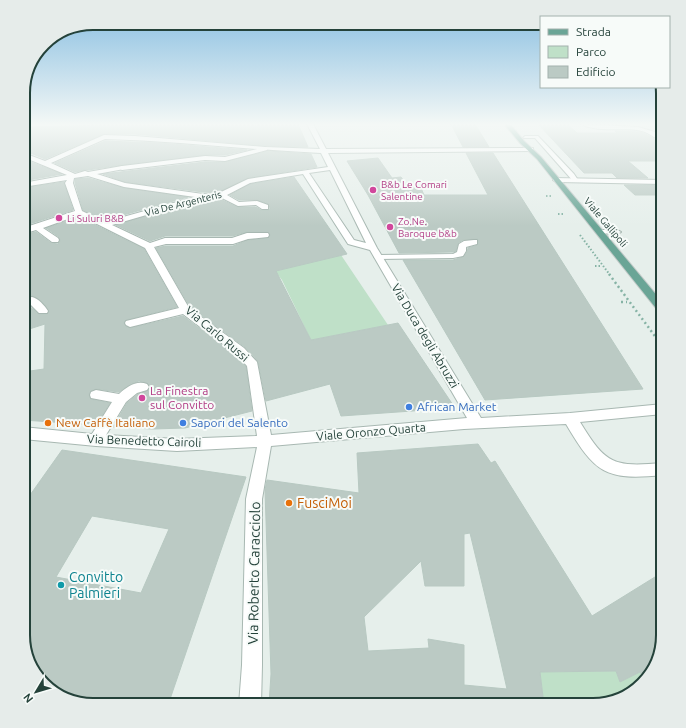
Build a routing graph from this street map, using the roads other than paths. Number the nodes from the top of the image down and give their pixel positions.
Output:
1 (31, 158) edge
2 (56, 158) edge
3 (229, 158) edge
4 (327, 158) edge
5 (538, 158) edge
6 (556, 158) edge
7 (45, 163) junction
8 (332, 168) junction
9 (306, 172) junction
10 (85, 173) junction
11 (69, 179) junction
12 (557, 180) junction
13 (575, 180) junction
14 (656, 182) edge
15 (30, 184) edge
16 (221, 195) junction
17 (206, 196) junction
18 (265, 207) dead end
19 (79, 212) junction
20 (106, 224) junction
21 (38, 227) junction
22 (30, 229) edge
23 (600, 232) junction
24 (616, 232) dead end
25 (265, 235) dead end
26 (55, 240) dead end
27 (474, 242) dead end
28 (149, 246) junction
29 (375, 252) junction
30 (30, 300) edge
31 (656, 301) edge
32 (185, 310) junction
33 (42, 311) dead end
34 (130, 323) dead end
35 (143, 387) dead end
36 (96, 395) dead end
37 (120, 399) junction
38 (656, 410) edge
39 (570, 418) junction
40 (477, 423) junction
41 (30, 434) edge
42 (96, 440) junction
43 (265, 441) junction
44 (656, 469) edge
45 (250, 698) edge

1 - 7 street
2 - 7 street
3 - 10 street
4 - 8 street, Via Duca degli Abruzzi
5 - 12 main road, Viale Gallipoli
6 - 13 lane
7 - 11 street
8 - 9 street
8 - 29 street, Via Duca degli Abruzzi
9 - 16 street, Via De Argenteris
9 - 29 street
10 - 11 street
10 - 17 street
11 - 15 street
11 - 19 street
12 - 13 street
12 - 23 main road, Viale Gallipoli
13 - 14 street
16 - 17 street, Via De Argenteris
16 - 18 street
17 - 20 street, Via De Argenteris
19 - 20 street
19 - 21 street
20 - 28 street
21 - 22 street
21 - 26 street
23 - 24 lane
23 - 31 main road, Viale Gallipoli
25 - 28 street
27 - 29 lane
28 - 32 street, Via Carlo Russi
29 - 40 street, Via Duca degli Abruzzi
30 - 33 street
32 - 34 street
32 - 43 street, Via Carlo Russi
35 - 37 street
36 - 37 street
37 - 42 street
38 - 39 street, Viale Oronzo Quarta
39 - 40 street, Viale Oronzo Quarta
39 - 44 street
40 - 43 street, Viale Oronzo Quarta
41 - 42 street, Via Benedetto Cairoli
42 - 43 street, Via Benedetto Cairoli
43 - 45 street, Via Roberto Caracciolo

